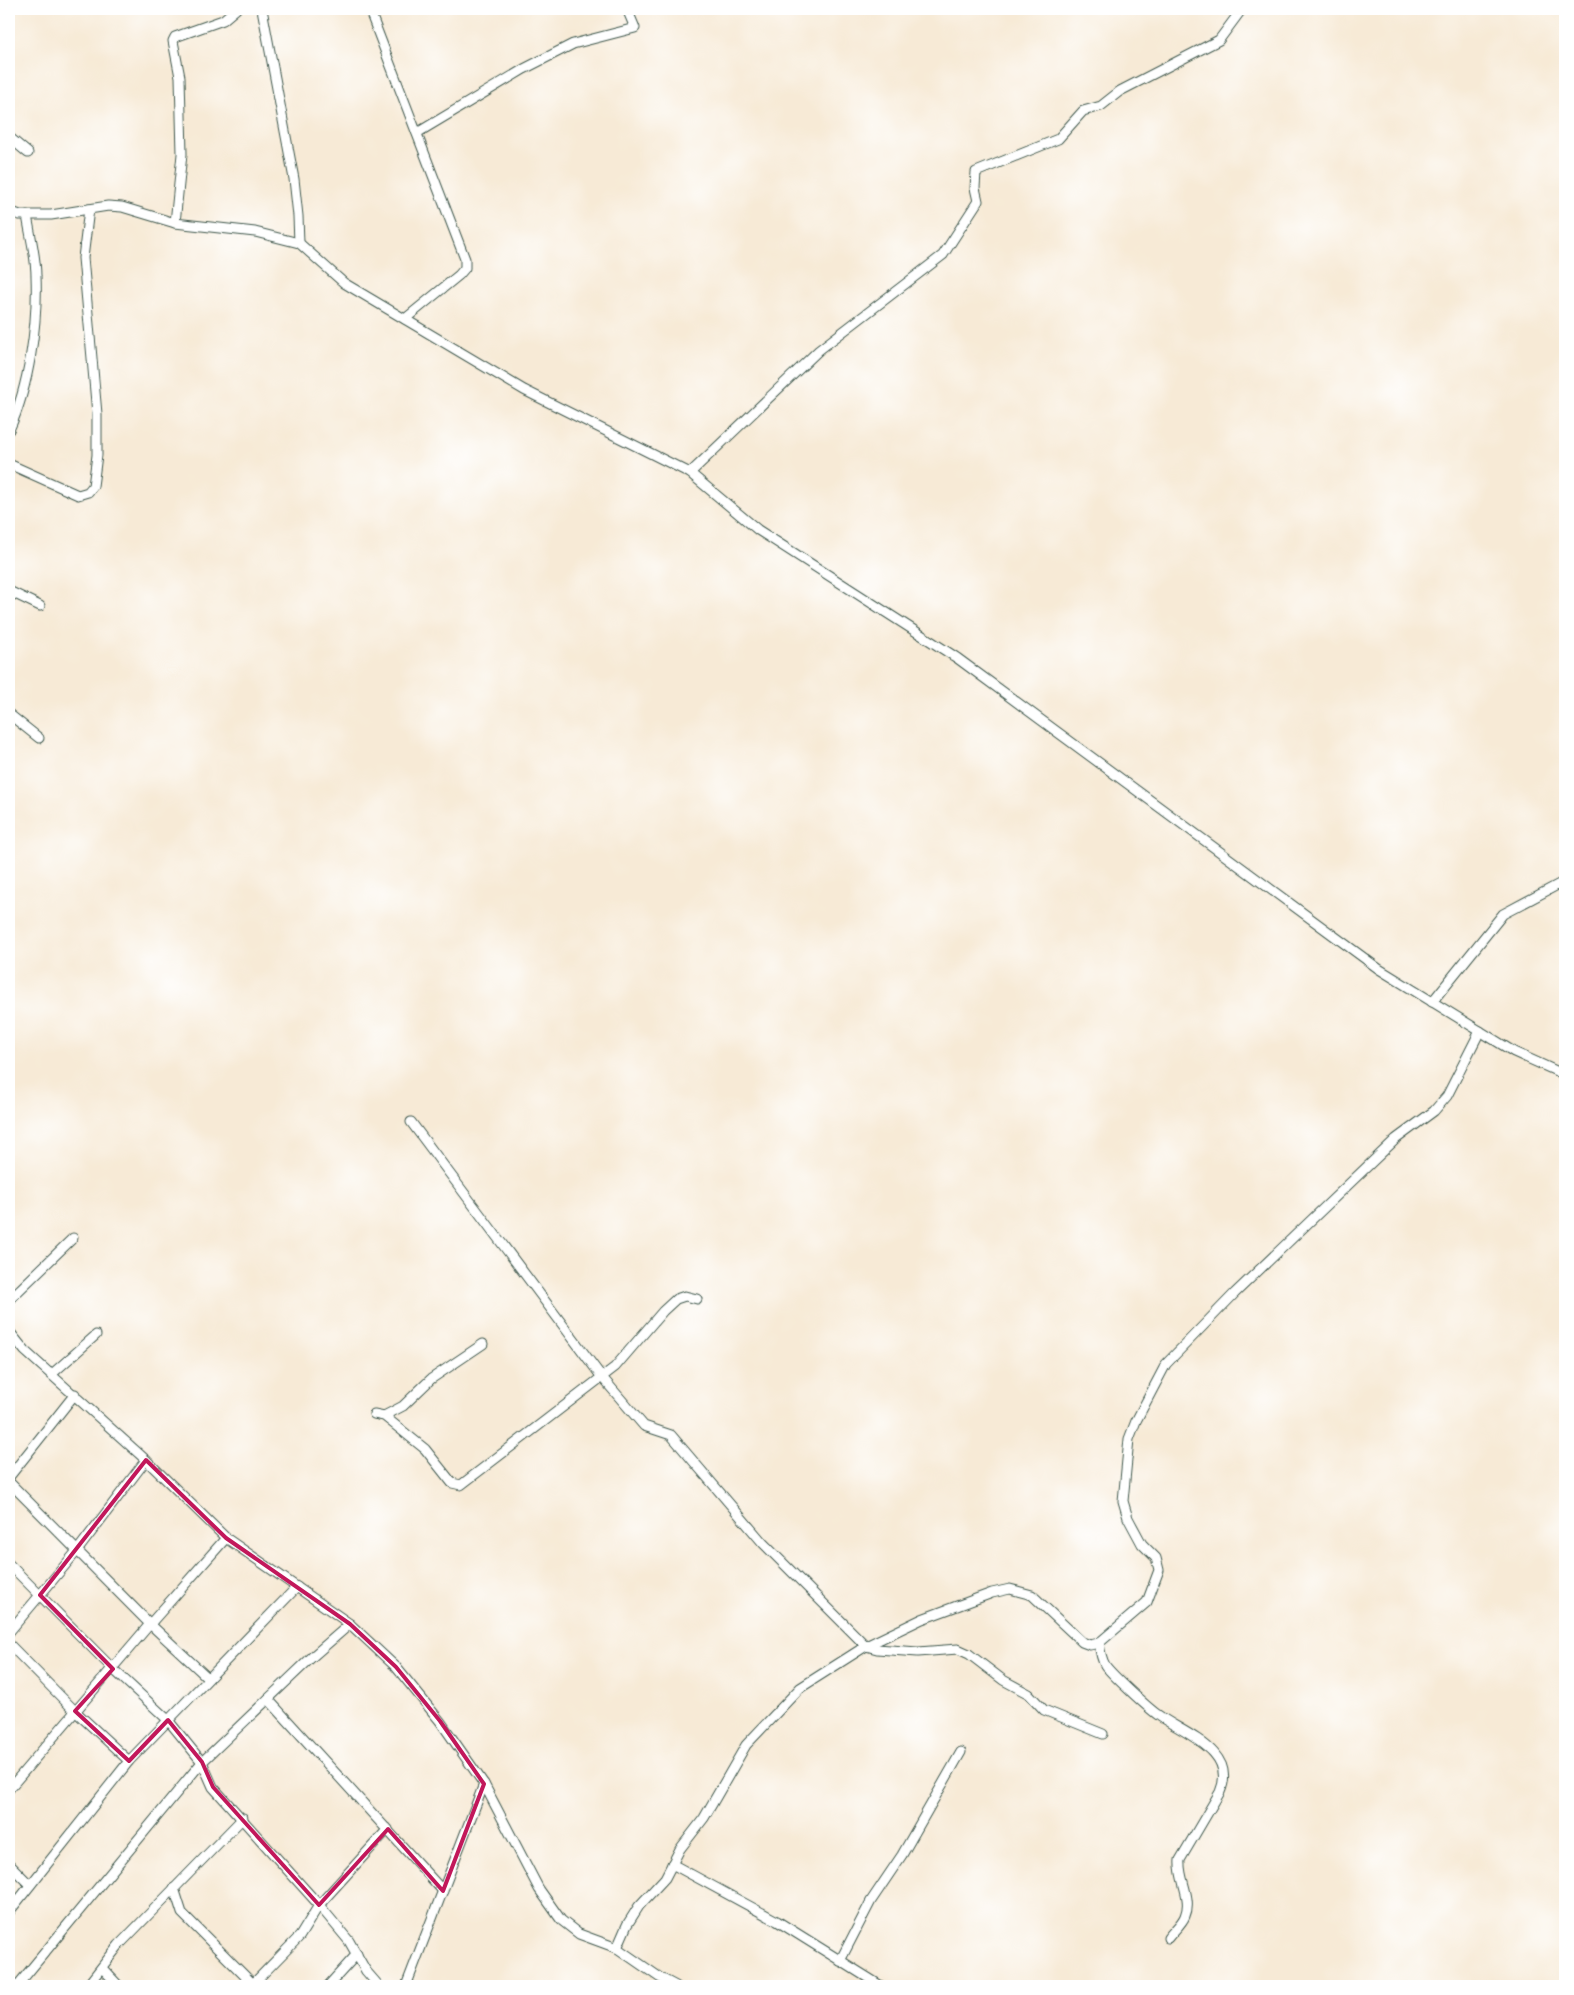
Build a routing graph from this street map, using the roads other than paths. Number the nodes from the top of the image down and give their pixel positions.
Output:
1 (236, 9) edge
2 (262, 9) edge
3 (369, 9) edge
4 (627, 9) edge
5 (1242, 9) edge
6 (417, 132) junction
7 (9, 137) edge
8 (28, 153) dead end
9 (89, 209) junction
10 (9, 211) edge
11 (26, 215) junction
12 (175, 223) junction
13 (299, 243) junction
14 (405, 319) junction
15 (9, 430) edge
16 (9, 464) edge
17 (690, 473) junction
18 (9, 591) edge
19 (40, 606) dead end
20 (9, 714) edge
21 (39, 738) dead end
22 (1565, 881) edge
23 (1432, 1002) junction
24 (1480, 1031) junction
25 (1565, 1075) edge
26 (411, 1122) dead end
27 (73, 1238) dead end
28 (697, 1299) dead end
29 (9, 1300) edge
30 (9, 1331) edge
31 (96, 1334) dead end
32 (483, 1344) dead end
33 (52, 1374) junction
34 (601, 1376) junction
35 (75, 1394) junction
36 (146, 1460) junction
37 (9, 1476) edge
38 (9, 1482) edge
39 (226, 1538) junction
40 (77, 1551) junction
41 (9, 1564) edge
42 (297, 1587) junction
43 (40, 1595) junction
44 (150, 1624) junction
45 (350, 1624) junction
46 (9, 1632) edge
47 (1098, 1643) junction
48 (9, 1644) edge
49 (866, 1646) junction
50 (113, 1669) junction
51 (208, 1678) junction
52 (268, 1699) junction
53 (76, 1711) junction
54 (168, 1720) junction
55 (1103, 1734) dead end
56 (961, 1752) dead end
57 (130, 1761) junction
58 (202, 1762) junction
59 (10, 1784) edge
60 (484, 1784) junction
61 (243, 1818) junction
62 (388, 1829) junction
63 (9, 1864) edge
64 (672, 1864) junction
65 (30, 1885) junction
66 (174, 1888) junction
67 (443, 1892) junction
68 (319, 1905) junction
69 (9, 1912) edge
70 (1168, 1938) dead end
71 (617, 1948) junction
72 (356, 1954) junction
73 (840, 1961) junction
74 (102, 1968) junction
75 (659, 1977) junction
76 (252, 1985) edge
77 (17, 1986) edge
78 (87, 1986) edge
79 (120, 1986) edge
80 (328, 1986) edge
81 (379, 1986) edge
82 (406, 1986) edge
83 (665, 1986) edge
84 (676, 1986) edge
85 (881, 1986) edge

1 - 12 street
2 - 13 street
3 - 6 street
4 - 6 street
5 - 17 street
6 - 14 street
7 - 8 street
9 - 11 street
9 - 12 street
9 - 16 street
10 - 11 street
11 - 15 street
12 - 13 street
13 - 14 street
14 - 17 street
17 - 23 street
18 - 19 street
20 - 21 street
22 - 23 street
23 - 24 street
24 - 25 street
24 - 47 street
26 - 34 street
27 - 29 street
28 - 34 street
30 - 33 street
31 - 33 street
32 - 34 street
33 - 35 street
34 - 49 street
35 - 36 street
35 - 37 street
36 - 39 street
36 - 40 street
38 - 40 street
39 - 42 street
39 - 44 street
40 - 43 street
40 - 44 street
41 - 43 street
42 - 45 street
42 - 51 street
43 - 46 street
43 - 50 street
44 - 50 street
44 - 51 street
45 - 52 street
45 - 60 street
47 - 49 street
47 - 70 street
48 - 53 street
49 - 55 street
49 - 64 street
50 - 53 street
50 - 54 street
51 - 54 street
52 - 58 street
52 - 62 street
53 - 57 street
53 - 59 street
54 - 57 street
54 - 58 street
56 - 73 street
57 - 65 street
58 - 61 street
58 - 77 street
60 - 67 street
60 - 71 street
61 - 66 street
61 - 68 street
62 - 67 street
62 - 68 street
63 - 65 street
64 - 71 street
64 - 73 street
65 - 69 street
66 - 74 street
66 - 76 street
67 - 82 street
68 - 72 street
68 - 76 street
71 - 75 street
72 - 80 street
72 - 81 street
73 - 85 street
74 - 78 street
74 - 79 street
75 - 83 street
75 - 84 street

